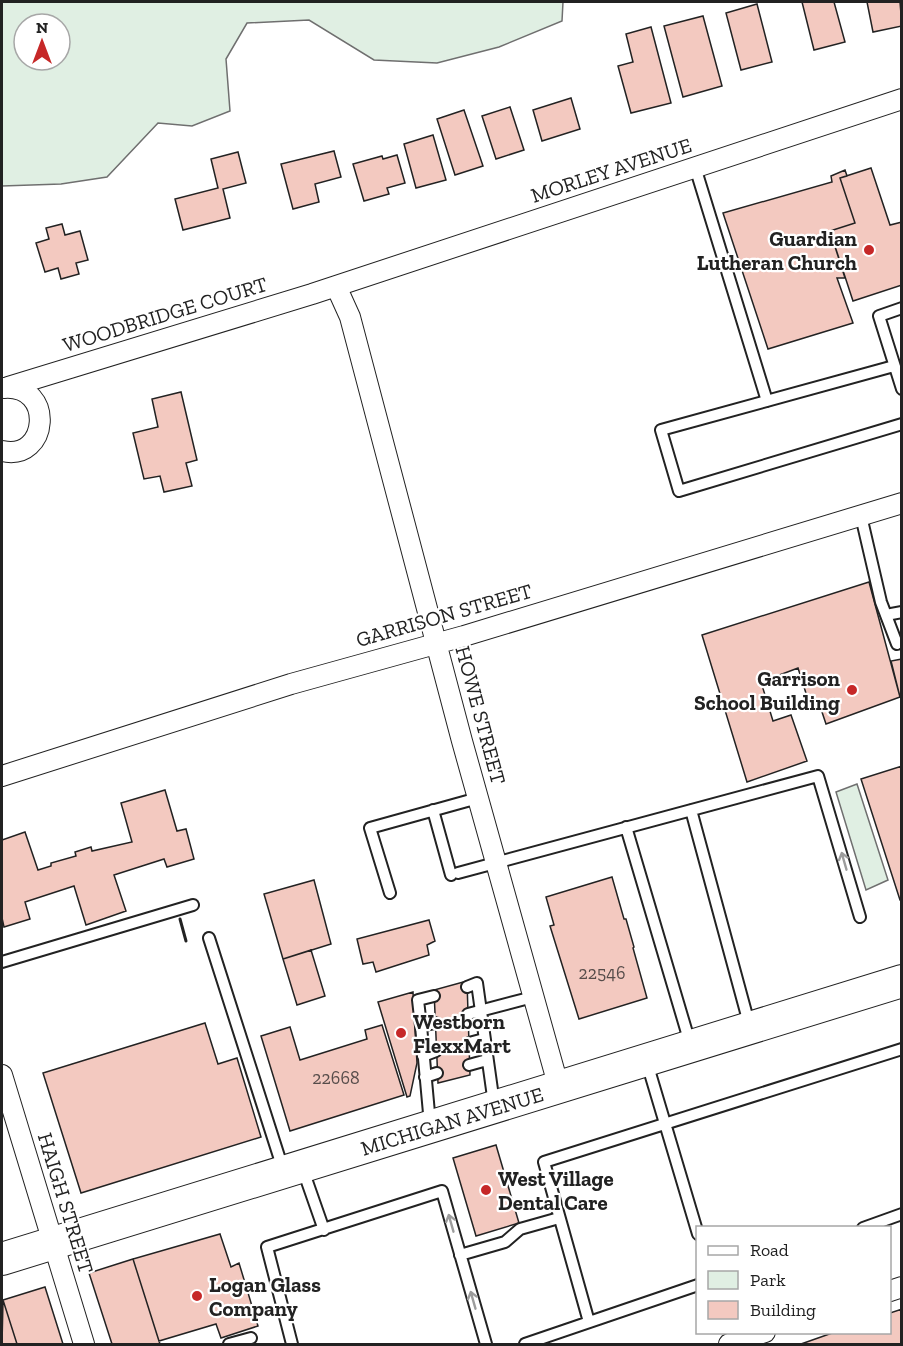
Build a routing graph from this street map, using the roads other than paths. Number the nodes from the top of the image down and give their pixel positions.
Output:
1 (902, 99) edge
2 (695, 167) junction
3 (336, 286) junction
4 (902, 308) edge
5 (894, 366) junction
6 (5, 388) edge
7 (902, 389) edge
8 (767, 401) junction
9 (902, 424) edge
10 (2, 451) edge
11 (902, 503) edge
12 (861, 516) junction
13 (902, 612) edge
14 (886, 615) junction
15 (437, 642) junction
16 (897, 644) dead end
17 (2, 776) edge
18 (478, 798) junction
19 (433, 810) junction
20 (691, 810) junction
21 (626, 827) junction
22 (495, 862) junction
23 (390, 893) dead end
24 (193, 905) dead end
25 (860, 917) dead end
26 (209, 938) dead end
27 (2, 962) edge
28 (902, 981) edge
29 (467, 987) dead end
30 (434, 996) dead end
31 (533, 997) junction
32 (480, 1011) junction
33 (468, 1014) dead end
34 (435, 1023) dead end
35 (421, 1026) junction
36 (750, 1028) junction
37 (484, 1039) junction
38 (468, 1043) dead end
39 (691, 1046) junction
40 (902, 1049) edge
41 (436, 1052) dead end
42 (423, 1056) junction
43 (487, 1060) junction
44 (646, 1060) junction
45 (469, 1065) dead end
46 (437, 1073) dead end
47 (2, 1076) edge
48 (425, 1077) junction
49 (559, 1088) junction
50 (495, 1107) junction
51 (665, 1124) junction
52 (430, 1127) junction
53 (293, 1170) junction
54 (902, 1214) edge
55 (560, 1218) junction
56 (866, 1226) edge
57 (696, 1227) edge
58 (324, 1230) junction
59 (52, 1244) junction
60 (460, 1255) junction
61 (2, 1259) edge
62 (696, 1286) edge
63 (589, 1322) junction
64 (759, 1334) edge
65 (251, 1338) dead end
66 (84, 1344) edge
67 (229, 1344) edge
68 (292, 1344) edge
69 (486, 1344) edge
70 (525, 1344) edge
71 (730, 1344) edge

1 - 2 street, MORLEY AVENUE
2 - 3 street, MORLEY AVENUE
2 - 8 lane
3 - 6 street, WOODBRIDGE COURT
3 - 15 street, HOWE STREET
4 - 5 lane
5 - 7 lane
5 - 8 lane
6 - 10 street, WOODBRIDGE COURT
8 - 9 lane
11 - 12 street, GARRISON STREET
12 - 14 lane
12 - 15 street, GARRISON STREET
13 - 14 lane
14 - 16 lane
15 - 17 street, GARRISON STREET
15 - 18 street, HOWE STREET
18 - 19 lane
18 - 22 street, HOWE STREET
19 - 22 lane
19 - 23 lane
20 - 21 lane
25 -> 20 lane
20 - 36 lane
21 - 22 lane
21 - 39 lane
22 - 31 street, HOWE STREET
24 - 27 lane
26 - 53 lane
28 - 36 main road, MICHIGAN AVENUE
29 - 32 lane
30 - 35 lane
31 - 32 lane
31 - 49 street, HOWE STREET
32 - 33 lane
32 - 37 lane
34 - 35 lane
35 - 42 lane
36 - 39 main road, MICHIGAN AVENUE
37 - 38 lane
37 - 43 lane
39 - 44 main road, MICHIGAN AVENUE
40 - 51 lane
41 - 42 lane
42 - 48 lane
43 - 45 lane
43 - 50 lane
44 - 49 main road, MICHIGAN AVENUE
44 - 51 lane
46 - 48 lane
47 - 59 street, HAIGH STREET
48 - 52 lane
49 - 50 main road, MICHIGAN AVENUE
50 - 52 main road, MICHIGAN AVENUE
51 - 55 lane
51 - 57 lane
52 - 53 main road, MICHIGAN AVENUE
53 - 58 lane
53 - 59 main road, MICHIGAN AVENUE
54 - 56 lane
55 - 60 lane
55 - 63 lane
60 -> 58 lane
58 - 68 lane
59 - 61 main road, MICHIGAN AVENUE
59 - 66 street, HAIGH STREET
69 -> 60 lane
62 - 63 lane
63 - 70 lane
64 - 71 street
65 - 67 lane

